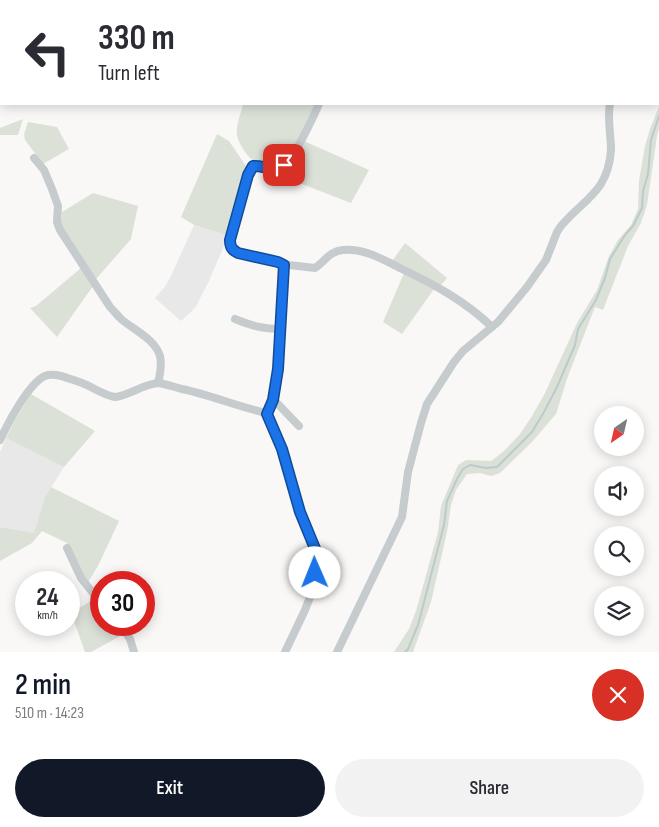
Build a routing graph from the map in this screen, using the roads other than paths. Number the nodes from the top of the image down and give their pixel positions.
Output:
1 (319, 105) edge
2 (610, 105) edge
3 (34, 158) dead end
4 (284, 265) junction
5 (235, 319) dead end
6 (492, 326) junction
7 (281, 329) junction
8 (158, 383) junction
9 (273, 400) junction
10 (267, 414) junction
11 (299, 426) dead end
12 (0, 440) edge
13 (67, 548) dead end
14 (90, 589) edge
15 (128, 636) edge
16 (287, 651) edge
17 (134, 652) edge
18 (337, 652) edge

1 - 4 street
2 - 6 street
3 - 8 street
4 - 6 street
4 - 7 street
5 - 7 street
6 - 18 street
7 - 9 street
8 - 10 street
8 - 12 street
9 - 10 street
9 - 11 street
10 - 16 street
13 - 14 street
15 - 17 street

